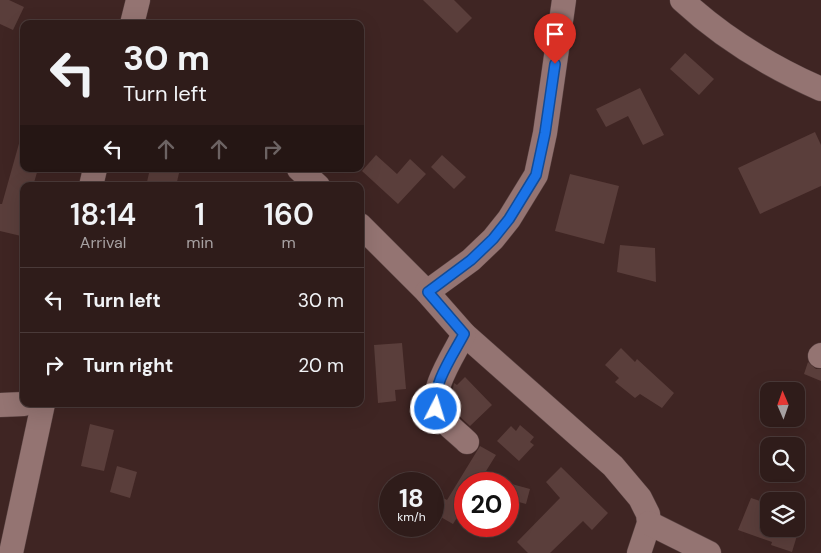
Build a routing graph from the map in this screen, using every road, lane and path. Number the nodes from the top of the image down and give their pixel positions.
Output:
1 (564, 0) edge
2 (682, 0) edge
3 (821, 90) edge
4 (302, 172) edge
5 (314, 182) edge
6 (364, 230) edge
7 (428, 292) junction
8 (464, 334) junction
9 (20, 404) edge
10 (0, 405) edge
11 (42, 407) edge
12 (467, 442) dead end
13 (649, 523) junction
14 (11, 553) edge
15 (639, 553) edge
16 (709, 553) edge

1 - 7 street
2 - 3 street
4 - 5 street
6 - 7 street
7 - 8 street
8 - 12 street
8 - 13 street
9 - 10 street
11 - 14 street
13 - 15 street
13 - 16 street

